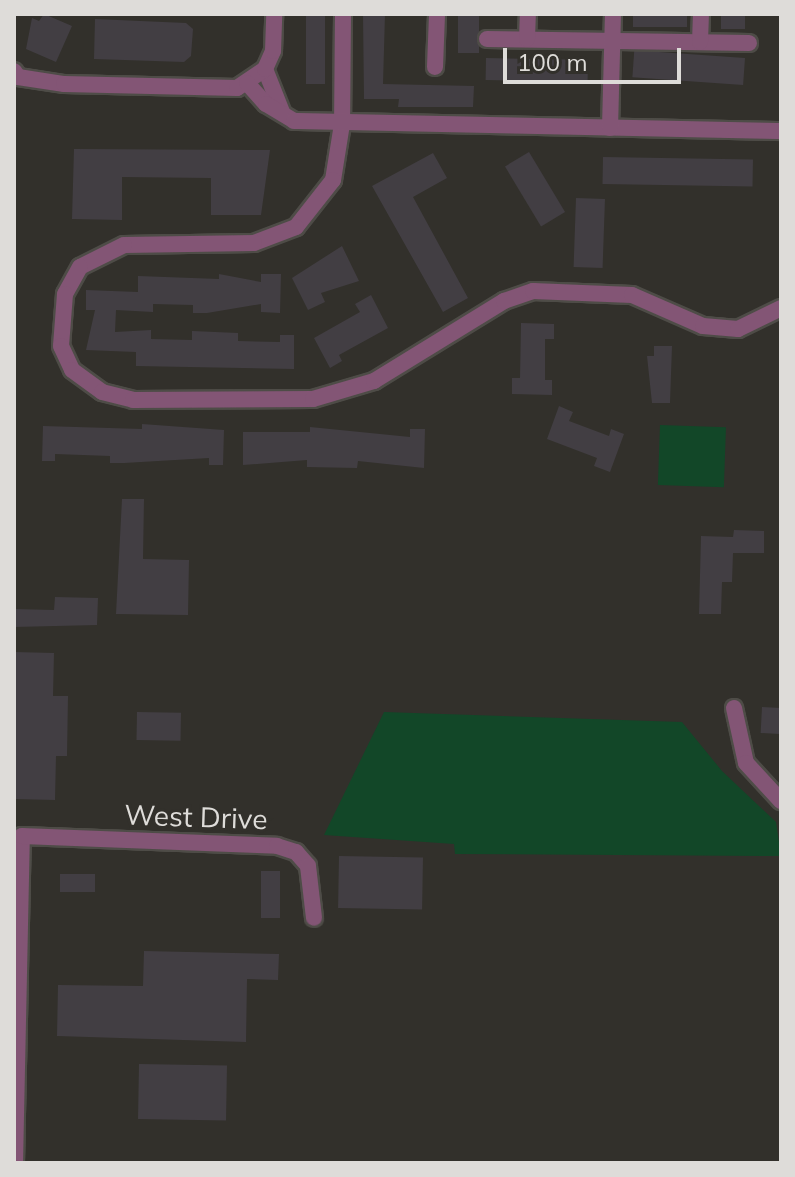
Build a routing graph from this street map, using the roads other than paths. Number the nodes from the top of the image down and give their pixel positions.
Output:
1 (274, 14) edge
2 (343, 14) edge
3 (437, 14) edge
4 (528, 14) edge
5 (613, 14) edge
6 (701, 14) edge
7 (487, 39) dead end
8 (527, 39) junction
9 (612, 40) junction
10 (700, 42) junction
11 (749, 43) dead end
12 (435, 67) dead end
13 (265, 69) junction
14 (14, 71) edge
15 (247, 83) junction
16 (282, 112) junction
17 (342, 124) junction
18 (610, 128) junction
19 (781, 131) edge
20 (781, 308) edge
21 (734, 708) dead end
22 (781, 801) edge
23 (314, 918) dead end
24 (15, 1163) edge

1 - 13 street
2 - 17 street
3 - 12 street
4 - 8 street
5 - 9 street
6 - 10 street
7 - 8 street
8 - 9 street
9 - 10 street
9 - 18 street
10 - 11 street
13 - 15 street
13 - 16 street
14 - 15 street
15 - 16 street
16 - 17 street
17 - 18 street
17 - 20 street
18 - 19 street
21 - 22 street
23 - 24 street, West Drive

